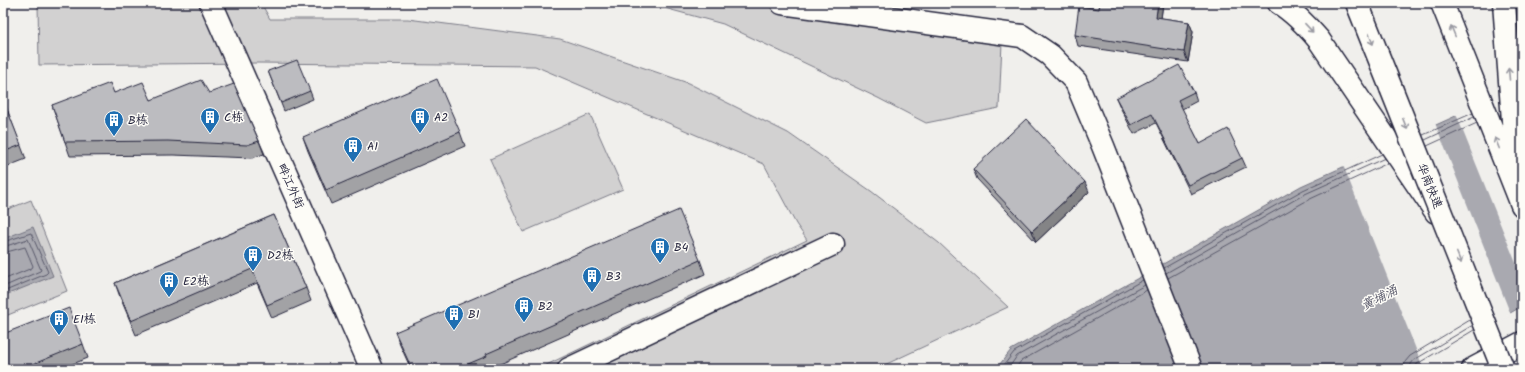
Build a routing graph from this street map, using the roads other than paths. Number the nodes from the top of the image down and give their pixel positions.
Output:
1 (212, 3) edge
2 (782, 3) edge
3 (1279, 3) edge
4 (1357, 3) edge
5 (1442, 3) edge
6 (1504, 3) edge
7 (1520, 201) edge
8 (1447, 228) junction
9 (833, 244) dead end
10 (1522, 343) edge
11 (372, 369) edge
12 (569, 369) edge
13 (1191, 369) edge
14 (1473, 369) edge
15 (1503, 369) edge

1 - 11 main road, 畔江外街
2 - 13 main road
3 -> 8 main road, bridge
4 -> 8 main road, 华南快速, bridge
7 -> 5 main road
7 -> 6 main road
8 -> 15 main road, 华南快速, bridge
9 - 12 main road
10 - 14 main road

